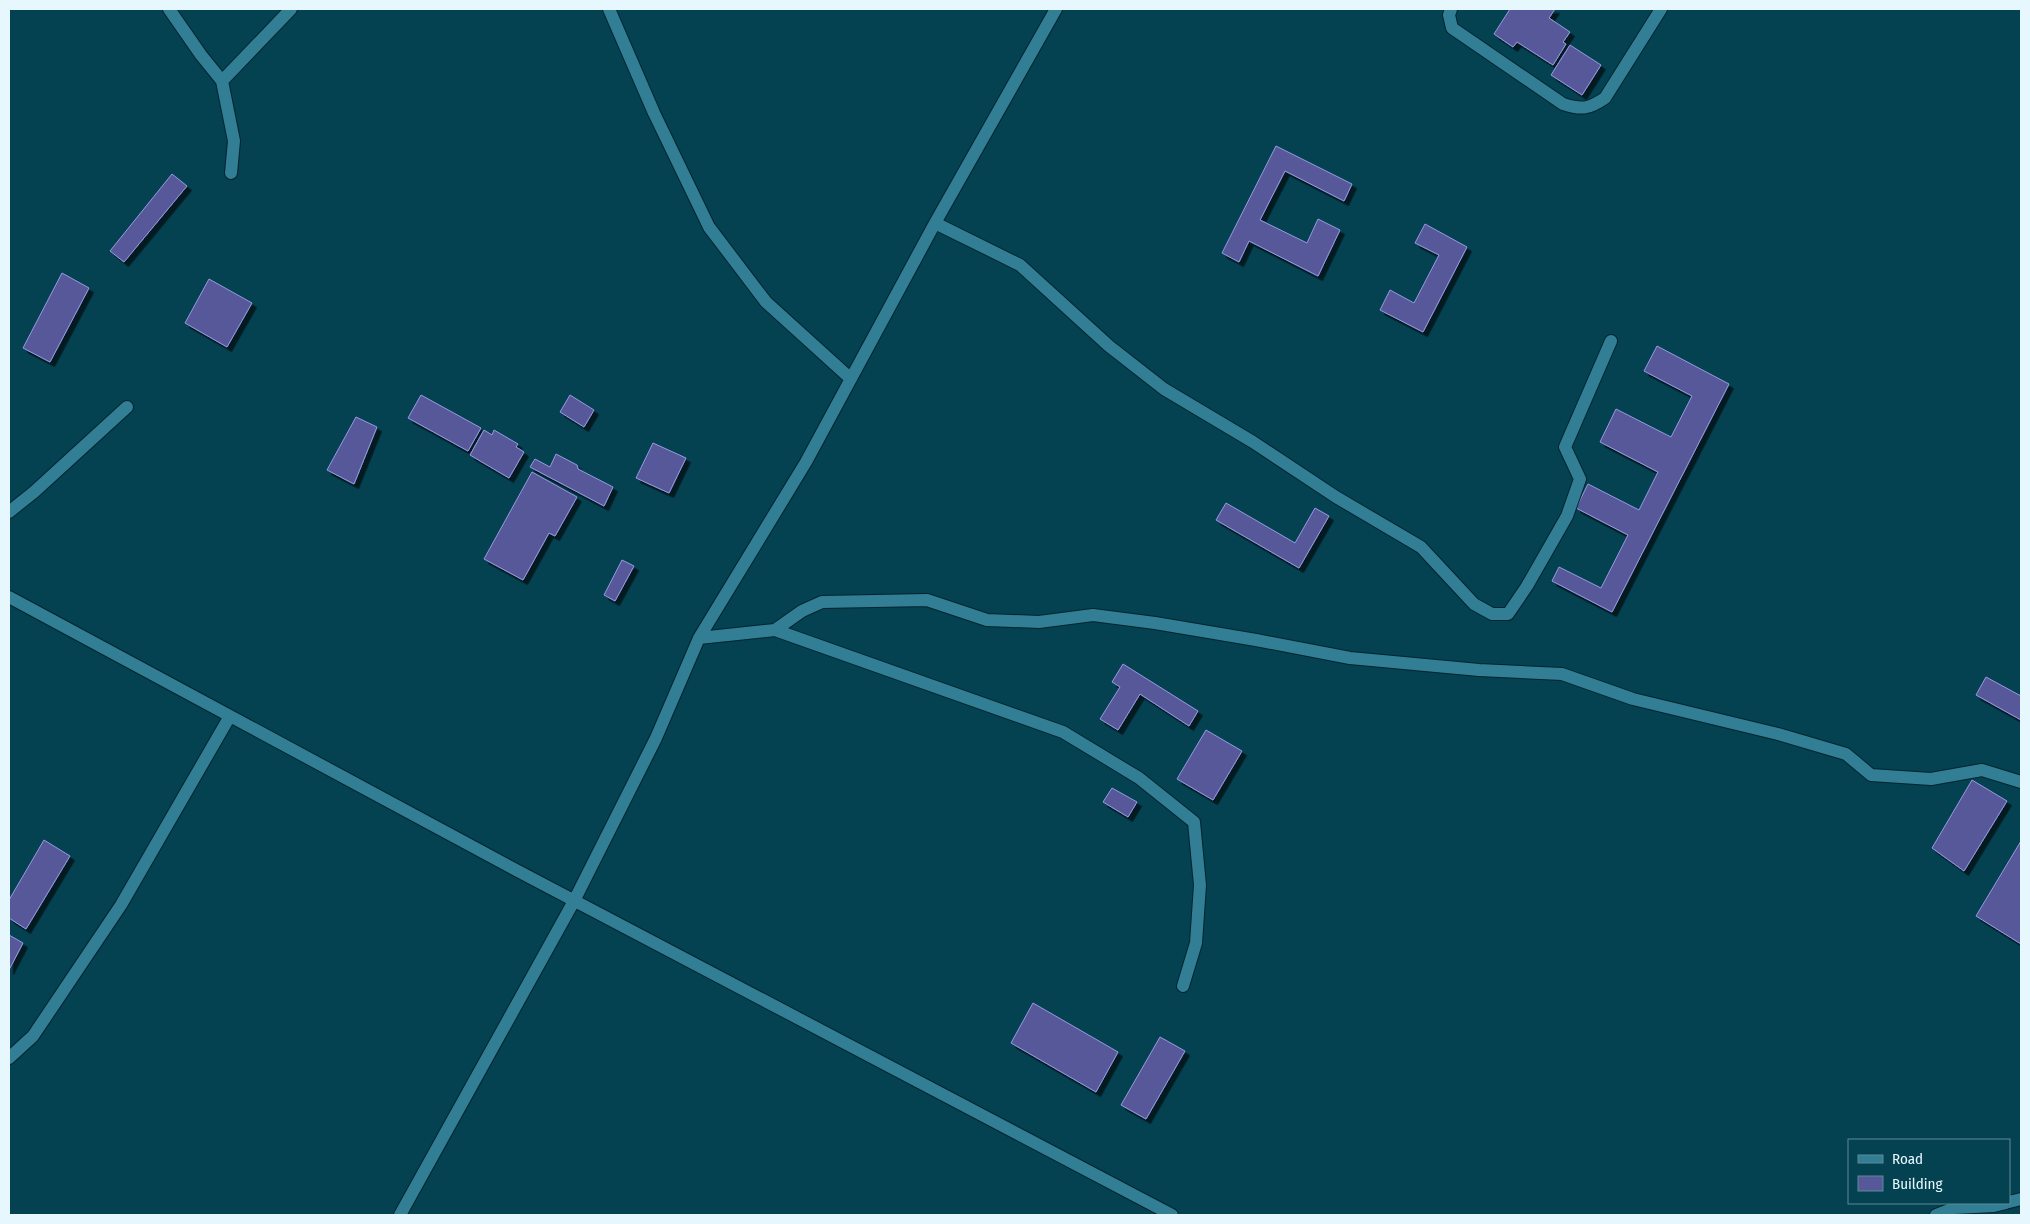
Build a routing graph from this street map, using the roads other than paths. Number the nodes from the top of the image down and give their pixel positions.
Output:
1 (169, 9) edge
2 (292, 9) edge
3 (609, 9) edge
4 (1056, 9) edge
5 (1451, 9) edge
6 (1662, 9) edge
7 (222, 81) junction
8 (231, 173) dead end
9 (935, 223) junction
10 (1612, 341) dead end
11 (851, 379) junction
12 (128, 407) dead end
13 (9, 512) edge
14 (9, 597) edge
15 (775, 630) junction
16 (699, 638) junction
17 (230, 716) junction
18 (2021, 782) edge
19 (574, 901) junction
20 (1183, 986) dead end
21 (9, 1058) edge
22 (2000, 1204) edge
23 (400, 1215) edge
24 (1172, 1215) edge
25 (1936, 1215) edge

1 - 7 street
2 - 7 street
3 - 11 street
4 - 9 street
5 - 6 street
7 - 8 street
9 - 10 street
9 - 11 street
11 - 16 street
12 - 13 street
14 - 17 street
15 - 16 street
15 - 18 street
15 - 20 street
16 - 19 street
17 - 19 street
17 - 21 street
19 - 23 street
19 - 24 street
22 - 25 street

